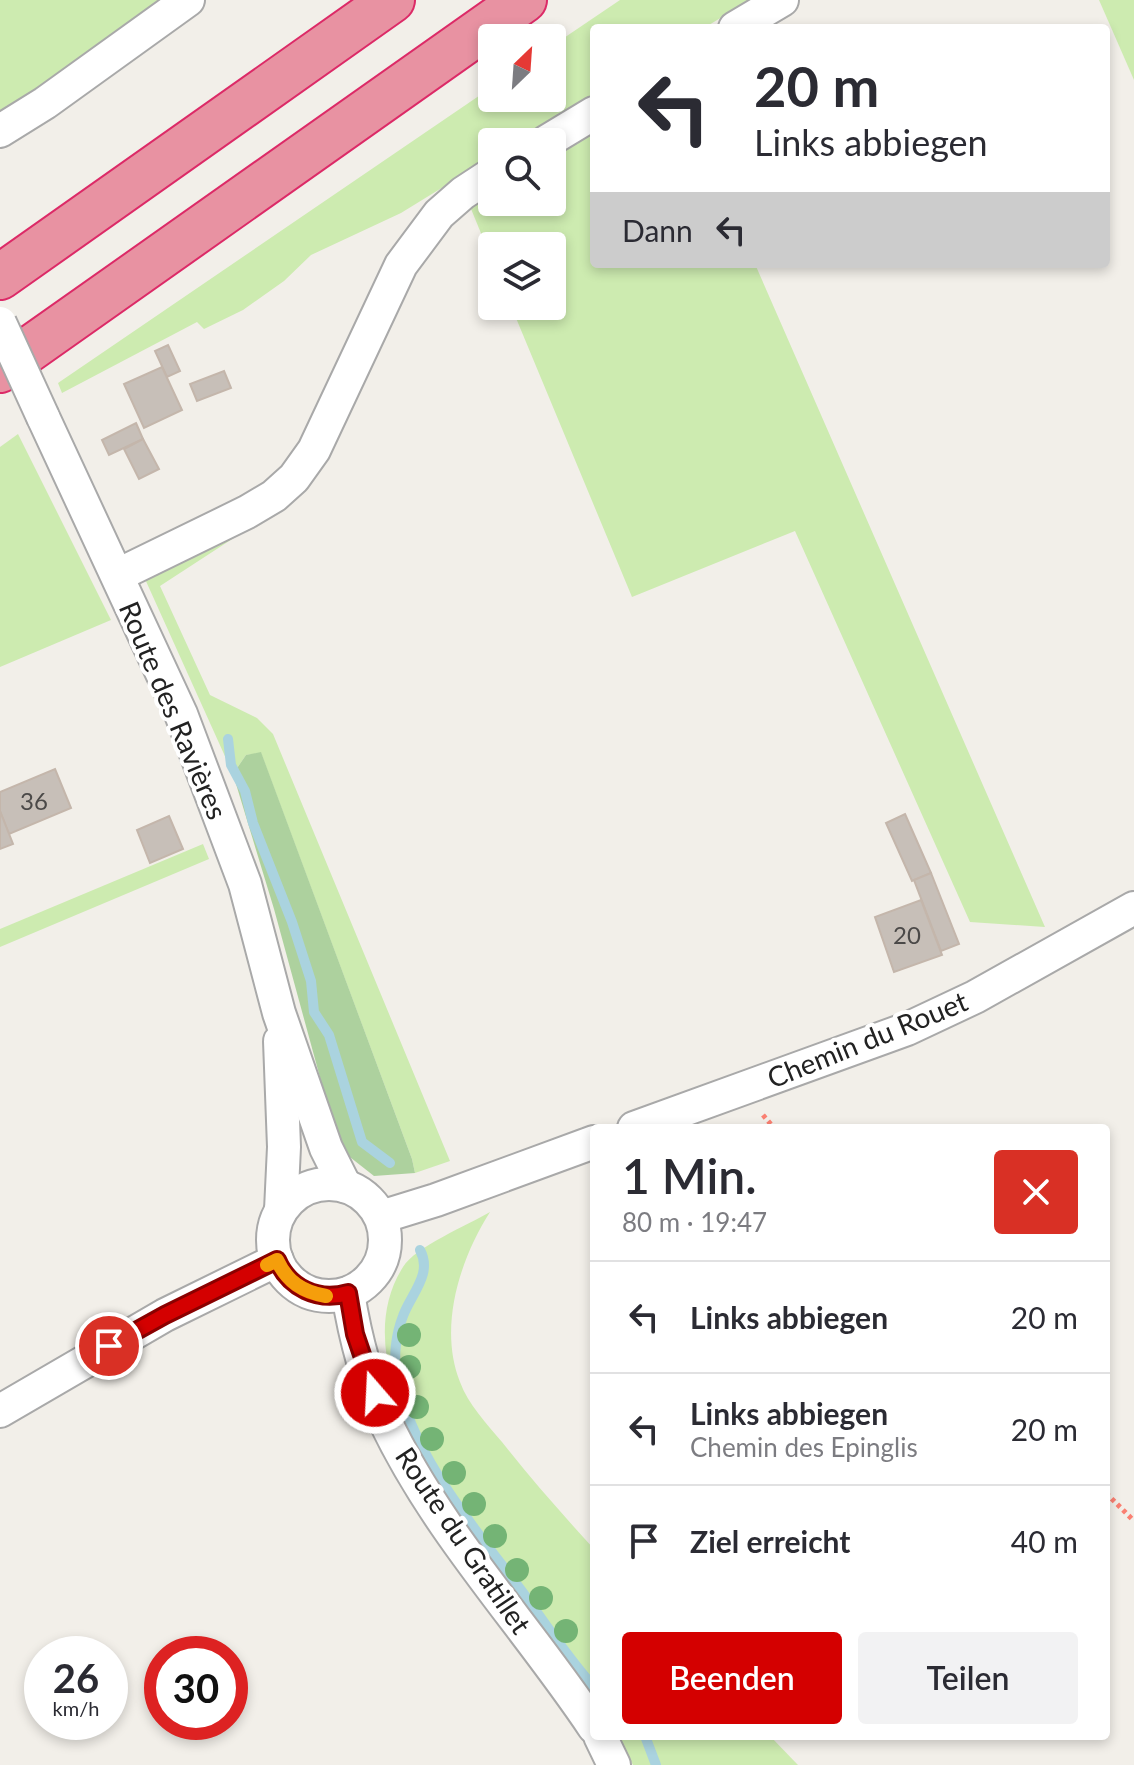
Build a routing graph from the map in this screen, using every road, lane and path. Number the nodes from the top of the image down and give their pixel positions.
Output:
1 (188, 0) edge
2 (392, 0) edge
3 (524, 0) edge
4 (782, 0) edge
5 (742, 24) edge
6 (590, 115) edge
7 (566, 130) edge
8 (0, 131) edge
9 (478, 183) edge
10 (0, 277) edge
11 (0, 323) edge
12 (0, 370) edge
13 (118, 575) junction
14 (1134, 908) edge
15 (279, 1013) junction
16 (766, 1119) dead end
17 (645, 1124) edge
18 (770, 1124) edge
19 (590, 1143) edge
20 (345, 1186) junction
21 (281, 1210) junction
22 (381, 1217) junction
23 (277, 1260) junction
24 (348, 1293) junction
25 (0, 1411) edge
26 (1110, 1497) edge
27 (1134, 1521) edge
28 (590, 1721) edge
29 (602, 1740) edge
30 (614, 1765) edge

1 - 8 street
2 - 10 highway
3 - 12 highway
4 - 5 street
6 - 7 street
9 - 13 street
11 - 13 street, Route des Ravières, bridge
13 - 15 street, Route des Ravières
14 - 17 street, Chemin du Rouet
15 - 20 street, Route des Ravières
15 - 21 street, Route des Ravières
16 - 18 path
19 - 22 street
20 - 21 street
20 - 22 street
21 - 23 street
22 - 24 street
23 - 24 street
23 - 25 street
24 - 28 street, Route du Gratillet
26 - 27 path
29 - 30 street

